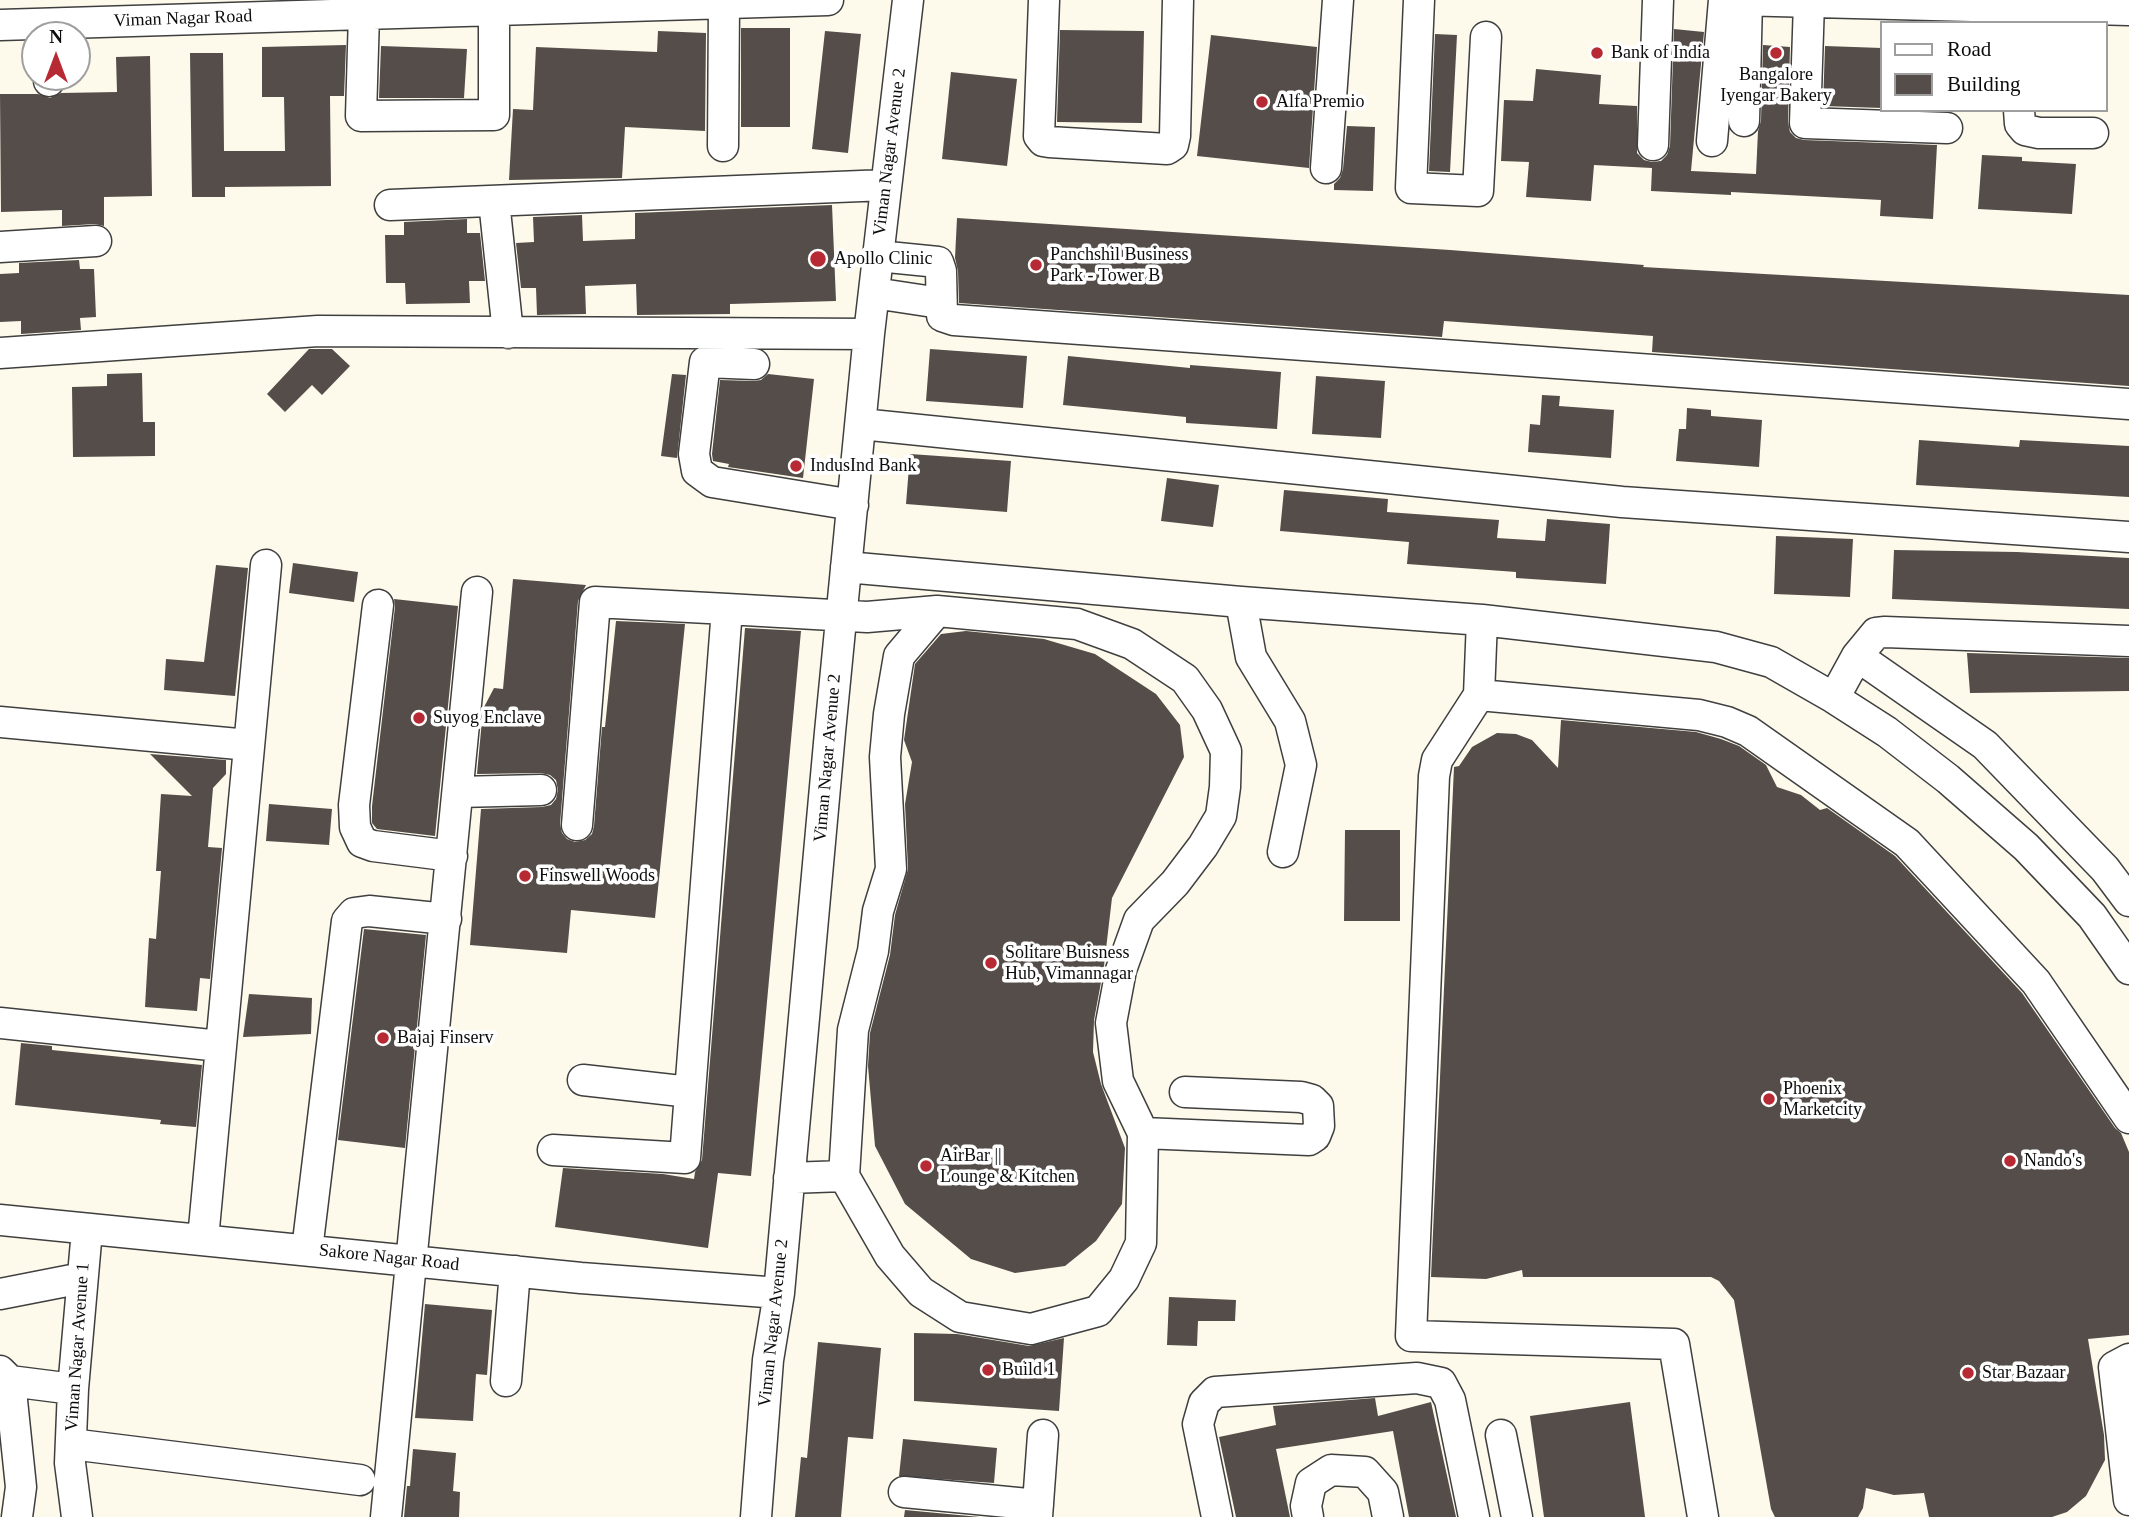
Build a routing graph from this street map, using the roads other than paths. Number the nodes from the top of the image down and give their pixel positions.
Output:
1 (828, 0) edge
2 (908, 0) edge
3 (1044, 0) edge
4 (1178, 0) edge
5 (1193, 0) edge
6 (1338, 0) edge
7 (1419, 0) edge
8 (1657, 0) edge
9 (1724, 0) edge
10 (1736, 0) edge
11 (1747, 0) edge
12 (1842, 1) edge
13 (672, 2) edge
14 (1809, 2) edge
15 (617, 3) edge
16 (724, 3) junction
17 (418, 6) edge
18 (2122, 6) edge
19 (350, 9) edge
20 (494, 10) junction
21 (2075, 10) edge
22 (82, 11) edge
23 (2016, 15) edge
24 (61, 21) edge
25 (0, 25) edge
26 (21, 27) edge
27 (1486, 37) dead end
28 (2020, 112) edge
29 (1744, 121) dead end
30 (1947, 128) dead end
31 (2093, 133) dead end
32 (1712, 141) dead end
33 (1653, 145) dead end
34 (723, 146) dead end
35 (1187, 154) dead end
36 (1326, 168) dead end
37 (886, 184) junction
38 (494, 201) junction
39 (390, 205) dead end
40 (96, 241) dead end
41 (0, 247) edge
42 (878, 256) junction
43 (874, 293) junction
44 (940, 303) junction
45 (508, 333) junction
46 (869, 334) junction
47 (0, 353) edge
48 (754, 365) dead end
49 (2129, 404) edge
50 (861, 424) junction
51 (853, 505) junction
52 (2129, 537) edge
53 (266, 565) dead end
54 (846, 568) junction
55 (477, 592) dead end
56 (1241, 602) junction
57 (378, 605) dead end
58 (727, 609) junction
59 (937, 611) junction
60 (841, 615) junction
61 (1482, 620) junction
62 (2129, 641) edge
63 (1857, 656) junction
64 (1479, 695) junction
65 (1834, 698) junction
66 (0, 722) edge
67 (249, 745) junction
68 (541, 790) dead end
69 (458, 792) junction
70 (576, 825) dead end
71 (1283, 852) dead end
72 (452, 856) junction
73 (2129, 901) edge
74 (446, 919) junction
75 (2129, 969) edge
76 (0, 1023) edge
77 (220, 1046) junction
78 (583, 1080) dead end
79 (1185, 1091) dead end
80 (690, 1092) junction
81 (2129, 1118) edge
82 (1143, 1133) junction
83 (553, 1150) dead end
84 (844, 1176) junction
85 (789, 1178) junction
86 (0, 1220) edge
87 (87, 1230) junction
88 (203, 1239) junction
89 (307, 1250) junction
90 (413, 1261) junction
91 (515, 1271) junction
92 (82, 1278) junction
93 (779, 1293) junction
94 (0, 1294) edge
95 (2129, 1360) edge
96 (5, 1376) edge
97 (506, 1381) dead end
98 (72, 1389) junction
99 (1043, 1435) dead end
100 (1501, 1435) dead end
101 (71, 1454) junction
102 (360, 1480) dead end
103 (904, 1492) dead end
104 (2129, 1500) edge
105 (2129, 1510) edge
106 (1038, 1511) edge
107 (17, 1517) edge
108 (57, 1517) edge
109 (77, 1517) edge
110 (386, 1517) edge
111 (756, 1517) edge
112 (1217, 1517) edge
113 (1308, 1517) edge
114 (1388, 1517) edge
115 (1474, 1517) edge
116 (1517, 1517) edge
117 (1703, 1517) edge
118 (2121, 1517) edge

1 - 16 street, Viman Nagar Road
2 - 37 street, Viman Nagar Avenue 2
3 - 4 street
5 - 35 street
6 - 36 street
7 - 27 street
8 - 33 street
9 - 32 street
10 - 11 street
11 - 14 street
11 - 29 street
12 - 14 street
12 - 23 street
13 - 15 street, Viman Nagar Road
13 - 16 street, Viman Nagar Road
14 - 30 street
15 - 20 street, Viman Nagar Road
16 - 34 street
17 - 19 street, Viman Nagar Road
17 - 20 street, Viman Nagar Road
18 - 21 street
19 - 20 street
19 - 22 street, Viman Nagar Road
21 - 23 street
22 - 24 street, Viman Nagar Road
25 - 26 street, Viman Nagar Road
28 - 31 street
37 - 38 street
37 - 42 street, Viman Nagar Avenue 2
38 - 39 street
38 - 45 street
40 - 41 street
42 - 43 street, Viman Nagar Avenue 2
42 - 44 street
43 - 44 street
43 - 46 street, Viman Nagar Avenue 2
44 - 49 street
45 - 46 street
45 - 47 street
46 - 50 street, Viman Nagar Avenue 2
48 - 51 street
50 - 51 street, Viman Nagar Avenue 2
50 - 52 street
51 - 54 street, Viman Nagar Avenue 2
53 - 67 street
54 - 56 street
54 - 60 street, Viman Nagar Avenue 2
55 - 69 street
56 - 61 street
56 - 71 street
57 - 72 street
58 - 60 street
58 - 70 street
58 - 80 street
59 - 60 street
59 - 82 street
59 - 84 street
60 - 85 street, Viman Nagar Avenue 2
61 - 64 street
61 - 65 street
62 - 63 street
63 - 65 street
63 - 73 street
64 - 81 street
64 - 117 street
65 - 75 street
66 - 67 street
67 - 77 street
68 - 69 street
69 - 72 street
72 - 74 street
74 - 89 street
74 - 90 street
76 - 77 street
77 - 88 street
78 - 80 street
79 - 82 street
80 - 83 street
82 - 84 street
84 - 85 street
85 - 93 street, Viman Nagar Avenue 2
86 - 87 street, Sakore Nagar Road
87 - 88 street, Sakore Nagar Road
87 - 92 street, Viman Nagar Avenue 1
88 - 89 street, Sakore Nagar Road
89 - 90 street, Sakore Nagar Road
90 - 91 street, Sakore Nagar Road
90 - 110 street
91 - 93 street, Sakore Nagar Road
91 - 97 street
92 - 94 street
92 - 98 street, Viman Nagar Avenue 1
93 - 111 street, Viman Nagar Avenue 2
95 - 104 street
96 - 98 street
96 - 107 street
98 - 101 street, Viman Nagar Avenue 1
99 - 106 street
100 - 116 street
101 - 102 street
101 - 108 street, Viman Nagar Avenue 1
101 - 109 street, Viman Nagar Avenue 1
103 - 106 street
105 - 118 street
112 - 115 street
113 - 114 street

